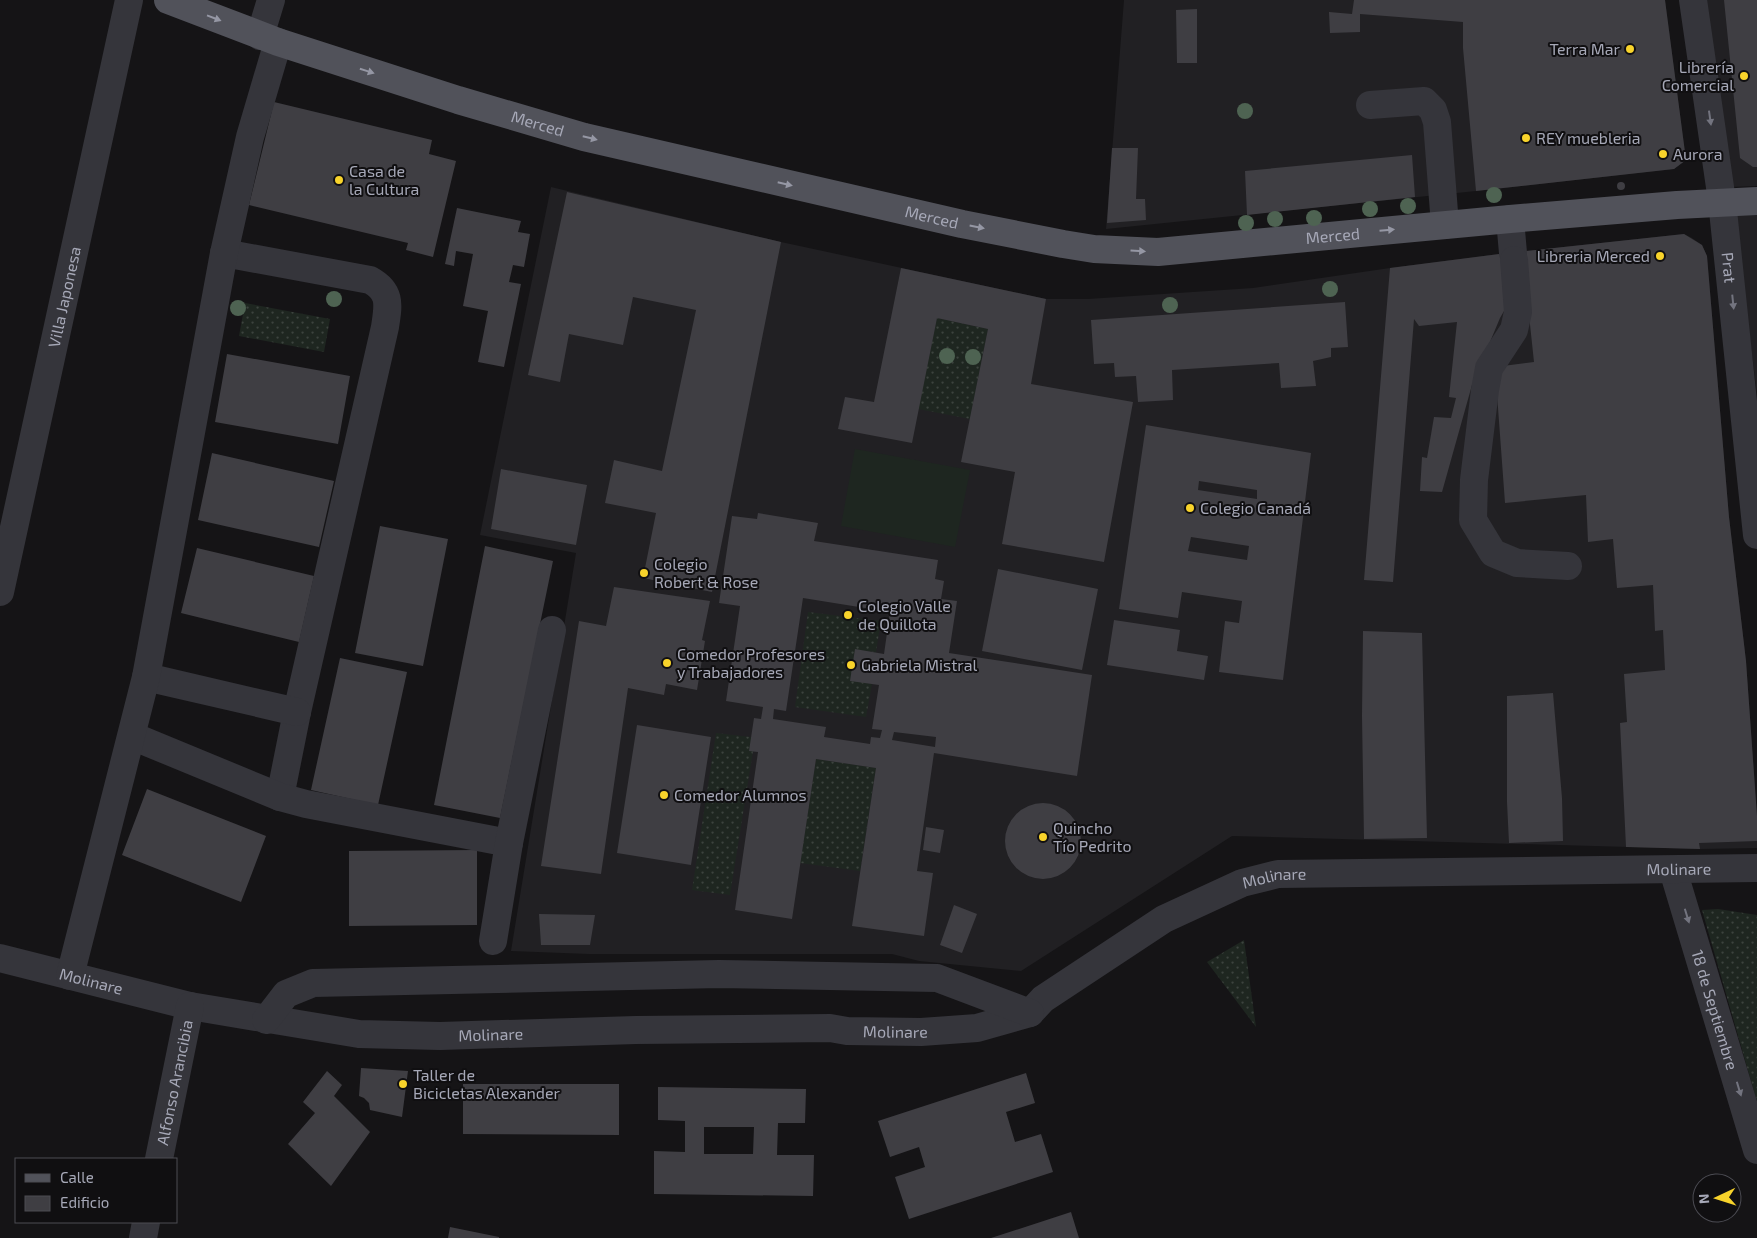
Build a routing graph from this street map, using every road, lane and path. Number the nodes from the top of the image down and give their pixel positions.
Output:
1 (129, 0) edge
2 (168, 0) edge
3 (271, 0) edge
4 (1693, 0) edge
5 (269, 39) junction
6 (1370, 105) dead end
7 (1722, 201) junction
8 (1757, 201) edge
9 (1510, 219) junction
10 (1445, 225) junction
11 (224, 253) junction
12 (1757, 535) edge
13 (1568, 566) dead end
14 (0, 592) edge
15 (552, 630) dead end
16 (146, 677) junction
17 (298, 712) junction
18 (132, 736) junction
19 (280, 797) junction
20 (509, 843) junction
21 (1757, 868) edge
22 (1673, 870) junction
23 (493, 941) dead end
24 (0, 958) edge
25 (70, 976) junction
26 (190, 1006) junction
27 (1030, 1013) junction
28 (266, 1020) junction
29 (1757, 1150) edge
30 (159, 1158) edge
31 (146, 1223) edge
32 (143, 1238) edge

1 - 14 street, Villa Japonesa
2 -> 5 main road, Merced
3 - 5 street
4 -> 7 street, Prat
5 -> 10 main road, Merced
5 - 11 street
6 - 10 street
7 - 8 main road, Merced
7 - 9 main road, Merced
7 -> 12 street, Prat
9 - 10 main road, Merced
9 - 13 street
11 - 16 street
11 - 17 street
15 - 20 street
16 - 17 street
16 - 18 street
17 - 19 street
18 - 19 street
18 - 25 street
19 - 20 street
20 - 23 street
21 - 22 street, Molinare
22 - 27 street, Molinare
22 -> 29 street, 18 de Septiembre
24 - 25 street, Molinare
25 - 26 street, Molinare
26 - 28 street, Molinare
26 - 30 street, Alfonso Arancibia
27 - 28 street, Molinare
27 - 28 street
31 - 32 street

